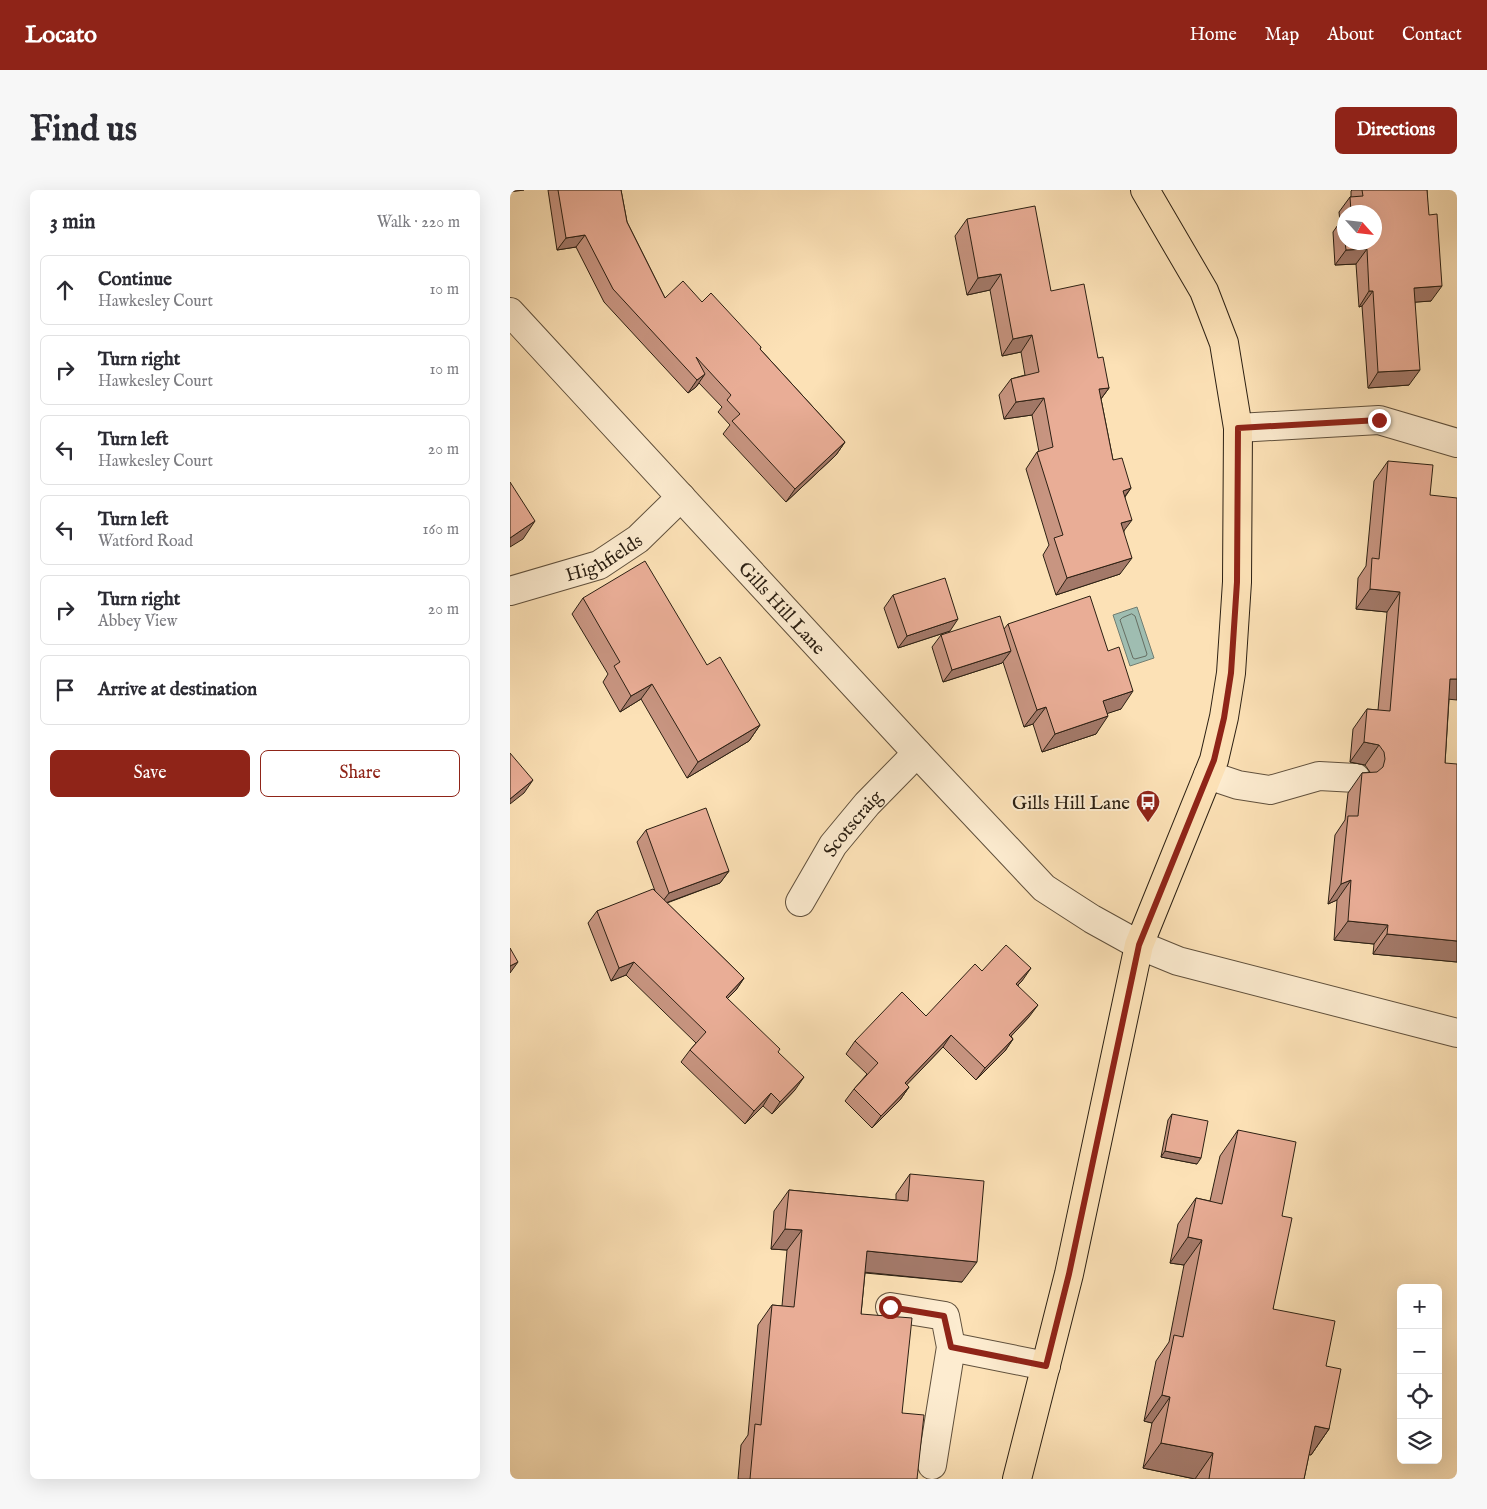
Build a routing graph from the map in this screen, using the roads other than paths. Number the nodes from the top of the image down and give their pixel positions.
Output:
1 (1145, 190) edge
2 (510, 312) edge
3 (1238, 428) junction
4 (1457, 443) edge
5 (681, 497) junction
6 (510, 591) edge
7 (917, 753) junction
8 (1208, 775) junction
9 (1356, 778) dead end
10 (800, 902) dead end
11 (1139, 945) junction
12 (1457, 1033) edge
13 (890, 1307) dead end
14 (951, 1347) junction
15 (1046, 1366) junction
16 (932, 1465) dead end
17 (1017, 1479) edge

1 - 3 main road
2 - 5 street, Gills Hill Lane
3 - 4 street
3 - 8 main road
5 - 6 street, Highfields
5 - 7 street, Gills Hill Lane
7 - 10 street, Scotscraig
7 - 11 street, Gills Hill Lane
8 - 9 street
8 - 11 main road
11 - 12 street, Gills Hill Lane
11 - 15 main road
13 - 14 street
14 - 15 street
14 - 16 street
15 - 17 main road

